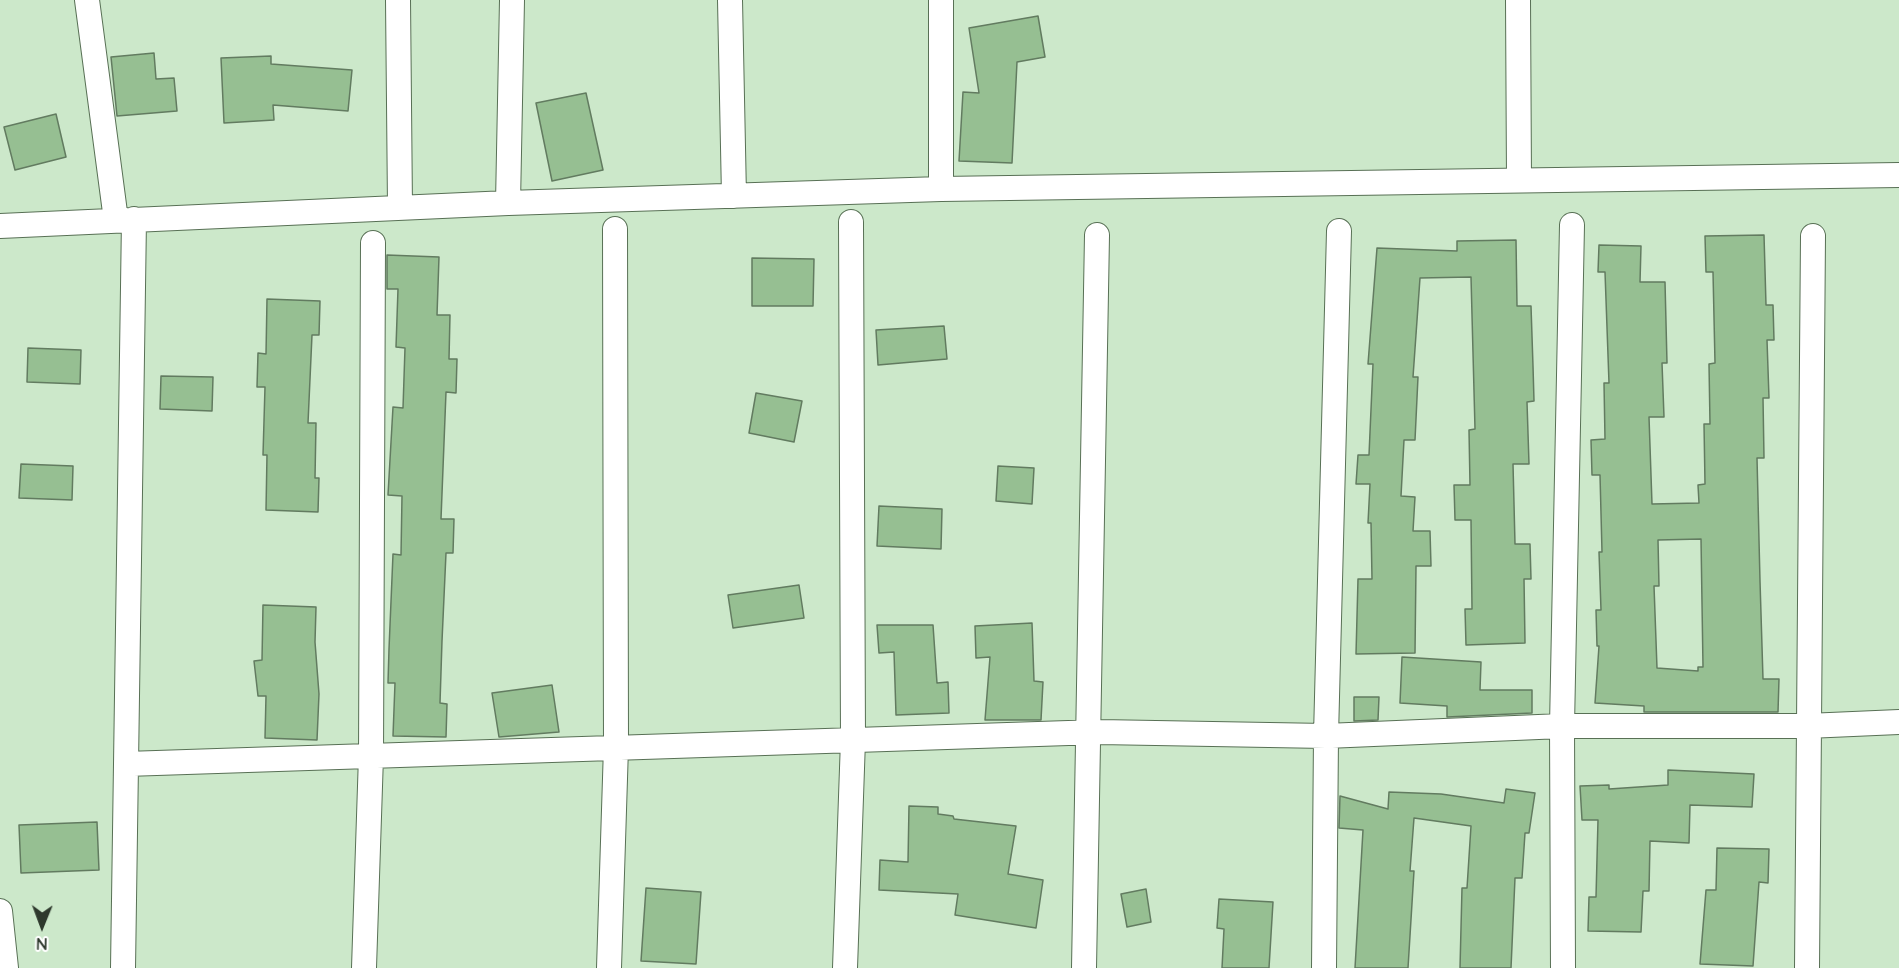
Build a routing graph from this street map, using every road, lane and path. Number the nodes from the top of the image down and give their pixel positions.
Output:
1 (87, 0) edge
2 (398, 0) edge
3 (512, 0) edge
4 (730, 0) edge
5 (941, 0) edge
6 (1518, 0) edge
7 (1899, 175) edge
8 (1519, 180) junction
9 (941, 189) junction
10 (734, 196) junction
11 (508, 203) junction
12 (400, 207) junction
13 (125, 220) junction
14 (851, 222) dead end
15 (1572, 225) dead end
16 (0, 226) edge
17 (615, 229) dead end
18 (1339, 231) dead end
19 (1097, 235) dead end
20 (1813, 236) dead end
21 (373, 243) dead end
22 (1899, 722) edge
23 (1562, 726) junction
24 (1807, 726) junction
25 (1089, 733) junction
26 (1326, 736) junction
27 (853, 740) junction
28 (616, 747) junction
29 (371, 756) junction
30 (126, 764) junction
31 (0, 911) edge
32 (6, 968) edge
33 (123, 968) edge
34 (364, 968) edge
35 (609, 968) edge
36 (845, 968) edge
37 (1084, 968) edge
38 (1324, 968) edge
39 (1563, 968) edge
40 (1808, 968) edge

1 - 13 street
2 - 12 street
3 - 11 street
4 - 10 street
5 - 9 street
6 - 8 street
7 - 8 street
8 - 9 street
9 - 10 street
10 - 11 street
11 - 12 street
12 - 13 street
13 - 16 street
13 - 30 street
14 - 27 street
15 - 23 street
17 - 28 street
18 - 26 street
19 - 25 street
20 - 24 street
21 - 29 street
22 - 24 street
23 - 24 street
23 - 26 street
23 - 39 street
24 - 40 street
25 - 26 street
25 - 27 street
25 - 37 street
26 - 38 street
27 - 28 street
27 - 36 street
28 - 29 street
28 - 35 street
29 - 30 street
29 - 34 street
30 - 33 street
31 - 32 street

